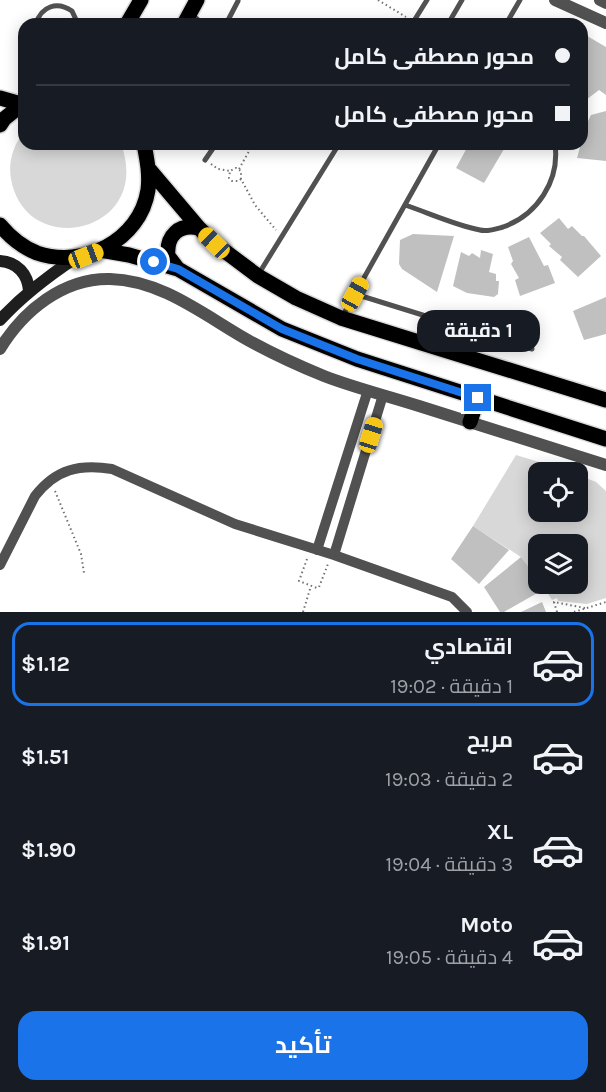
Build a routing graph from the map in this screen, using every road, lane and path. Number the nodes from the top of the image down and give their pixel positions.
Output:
1 (68, 0) edge
2 (141, 0) edge
3 (378, 0) edge
4 (427, 0) edge
5 (462, 0) edge
6 (520, 0) edge
7 (555, 0) edge
8 (600, 0) edge
9 (238, 1) edge
10 (606, 3) edge
11 (72, 11) junction
12 (405, 17) dead end
13 (38, 18) edge
14 (75, 18) edge
15 (130, 18) edge
16 (229, 18) edge
17 (416, 18) edge
18 (452, 18) edge
19 (510, 18) edge
20 (606, 23) edge
21 (0, 98) edge
22 (18, 103) edge
23 (18, 108) edge
24 (0, 125) edge
25 (145, 150) edge
26 (212, 150) edge
27 (250, 150) edge
28 (335, 150) edge
29 (436, 150) edge
30 (555, 150) edge
31 (205, 160) joint
32 (149, 169) junction
33 (239, 169) junction
34 (230, 171) junction
35 (242, 179) junction
36 (405, 205) junction
37 (0, 227) edge
38 (199, 228) junction
39 (283, 234) junction
40 (100, 250) junction
41 (77, 257) junction
42 (0, 261) edge
43 (178, 269) junction
44 (258, 276) junction
45 (28, 291) junction
46 (355, 294) junction
47 (342, 318) junction
48 (0, 320) edge
49 (0, 349) edge
50 (532, 349) dead end
51 (368, 390) junction
52 (383, 395) junction
53 (478, 398) junction
54 (606, 400) edge
55 (470, 422) junction
56 (606, 439) edge
57 (606, 465) edge
58 (50, 480) junction
59 (314, 549) junction
60 (333, 555) junction
61 (0, 565) edge
62 (84, 573) dead end
63 (311, 585) junction
64 (606, 602) edge
65 (585, 608) junction
66 (303, 612) edge
67 (467, 612) edge
68 (557, 612) edge
69 (574, 612) edge
70 (582, 612) edge

1 - 11 lane
2 - 15 main road
3 - 12 path
4 - 17 lane
5 - 18 lane
6 - 19 lane
7 - 20 street
8 - 10 street
9 - 16 lane
11 - 13 lane
11 - 14 lane
21 - 22 main road
23 - 24 main road
25 - 32 main road
26 - 31 lane
27 - 33 path
28 - 39 lane
29 - 36 lane
30 - 36 lane
31 - 34 path
32 - 38 main road
32 - 40 main road
33 - 34 path
33 - 35 path
34 - 35 path
35 - 39 path
36 - 46 lane
37 - 41 main road
38 - 43 main road
38 - 44 main road
39 - 44 lane
40 - 41 main road
40 - 43 main road
41 - 45 main road
42 - 45 main road
43 - 53 main road
44 - 47 main road
45 - 48 main road
46 - 47 lane
46 - 50 lane
47 - 54 main road
49 - 51 street
51 - 52 street
51 - 59 street
52 - 55 street
52 - 60 street
53 - 55 main road
53 - 56 main road
55 - 57 street
58 - 59 street
58 - 61 street
58 - 62 path
59 - 60 street
59 - 63 path
60 - 63 path
60 - 67 street
63 - 66 path
64 - 65 path
65 - 68 path
65 - 69 path
65 - 70 path

